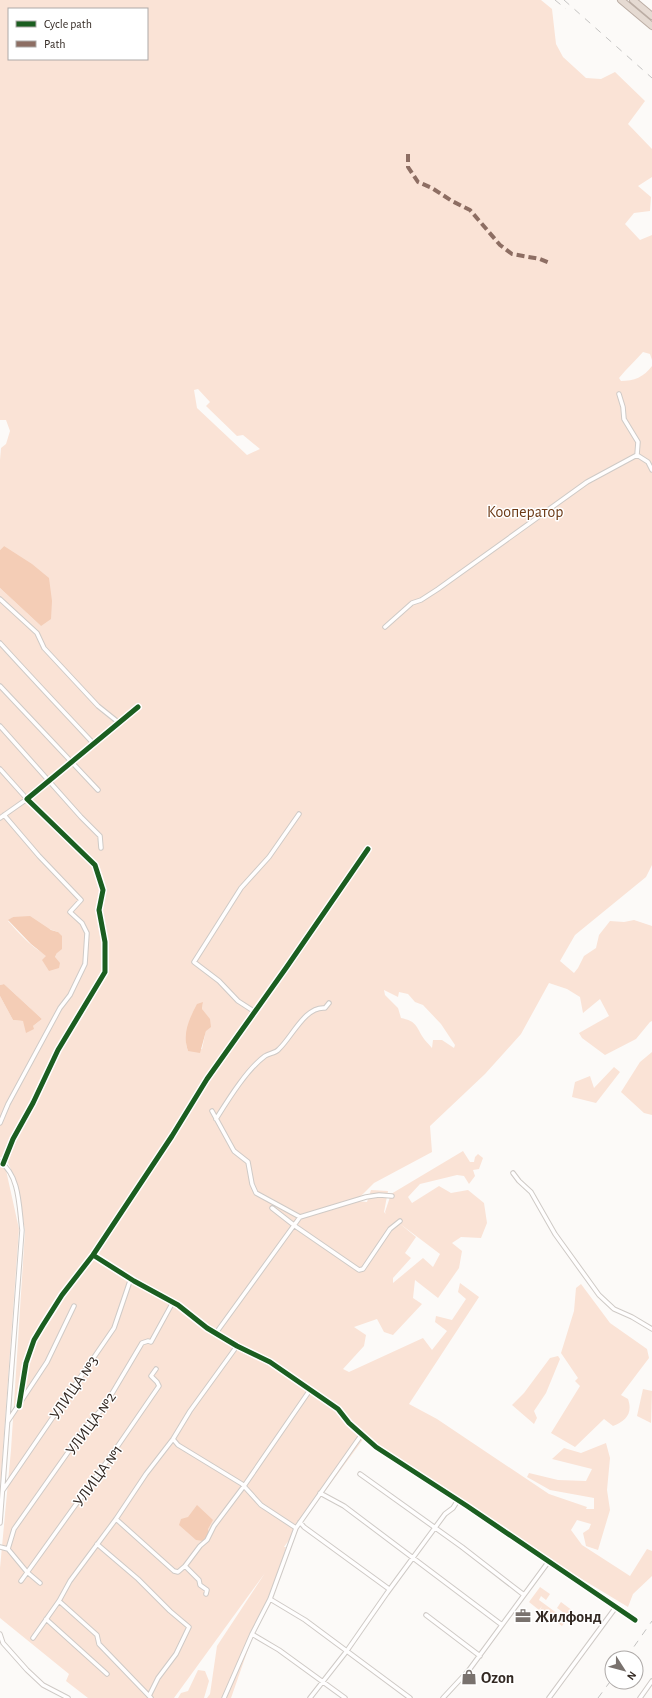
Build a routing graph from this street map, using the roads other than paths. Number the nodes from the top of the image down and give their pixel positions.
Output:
1 (621, 0) edge
2 (632, 0) edge
3 (652, 16) edge
4 (652, 26) edge
5 (619, 394) dead end
6 (637, 455) junction
7 (652, 470) edge
8 (0, 599) edge
9 (385, 627) dead end
10 (0, 644) edge
11 (0, 686) edge
12 (138, 706) dead end
13 (118, 722) junction
14 (0, 726) edge
15 (93, 743) junction
16 (71, 761) junction
17 (0, 769) edge
18 (49, 779) junction
19 (98, 790) dead end
20 (27, 799) junction
21 (300, 814) dead end
22 (2, 816) edge
23 (101, 848) dead end
24 (368, 849) dead end
25 (329, 1003) dead end
26 (256, 1012) junction
27 (212, 1111) dead end
28 (216, 1119) junction
29 (0, 1123) edge
30 (2, 1163) edge
31 (514, 1173) dead end
32 (392, 1196) dead end
33 (272, 1208) dead end
34 (300, 1217) junction
35 (400, 1221) dead end
36 (295, 1226) junction
37 (93, 1255) junction
38 (131, 1278) junction
39 (172, 1302) junction
40 (74, 1306) dead end
41 (652, 1329) edge
42 (216, 1333) junction
43 (237, 1346) junction
44 (156, 1369) dead end
45 (310, 1390) junction
46 (19, 1406) junction
47 (8, 1422) junction
48 (362, 1434) junction
49 (173, 1439) junction
50 (360, 1474) dead end
51 (244, 1486) junction
52 (3, 1490) junction
53 (320, 1493) junction
54 (458, 1500) junction
55 (0, 1511) edge
56 (116, 1519) junction
57 (300, 1522) junction
58 (0, 1523) edge
59 (296, 1528) junction
60 (435, 1528) junction
61 (97, 1544) junction
62 (0, 1547) edge
63 (8, 1549) junction
64 (412, 1558) junction
65 (549, 1561) junction
66 (185, 1566) junction
67 (27, 1572) junction
68 (21, 1581) dead end
69 (40, 1583) dead end
70 (389, 1589) junction
71 (206, 1594) dead end
72 (524, 1595) junction
73 (270, 1599) junction
74 (59, 1601) junction
75 (616, 1606) junction
76 (426, 1615) dead end
77 (46, 1619) junction
78 (635, 1620) dead end
79 (502, 1625) junction
80 (0, 1634) edge
81 (252, 1634) junction
82 (33, 1638) dead end
83 (346, 1652) junction
84 (480, 1656) junction
85 (107, 1674) dead end
86 (322, 1681) junction
87 (652, 1681) edge
88 (150, 1697) edge
89 (68, 1698) edge
90 (224, 1698) edge
91 (310, 1698) edge
92 (345, 1698) edge
93 (410, 1698) edge
94 (443, 1698) edge
95 (549, 1698) edge
96 (640, 1698) edge

1 - 4 highway
2 - 3 highway
5 - 6 street
6 - 7 street
6 - 9 street
8 - 13 street
10 - 15 street
11 - 16 street
12 - 13 street
13 - 15 street
14 - 18 street
15 - 16 street
16 - 18 street
16 - 19 street
17 - 20 street
18 - 20 street
18 - 23 street
20 - 22 street
20 - 30 street
21 - 26 street
22 - 29 street
24 - 26 street
25 - 28 street
26 - 37 street
27 - 28 street
28 - 34 street
30 - 47 street
31 - 41 street
32 - 34 street
33 - 36 street
34 - 36 street
35 - 36 street
36 - 42 street
37 - 38 street
37 - 46 street
38 - 39 street
38 - 52 street, УЛИЦА №3
39 - 42 street
39 - 63 street, УЛИЦА №2
40 - 46 street
42 - 43 street
43 - 45 street
43 - 49 street
44 - 67 street, УЛИЦА №1
45 - 48 street
45 - 51 street
46 - 47 street
47 - 52 street
48 - 53 street
48 - 54 street
49 - 51 street
49 - 56 street
50 - 60 street
51 - 59 street
51 - 66 street
52 - 55 street
53 - 57 street
53 - 64 street
54 - 60 street
54 - 65 street
55 - 58 street
56 - 61 street
56 - 66 street
57 - 59 street
57 - 70 street
59 - 73 street
60 - 64 street
60 - 72 street
61 - 74 street
61 - 88 street
62 - 63 street
63 - 67 street
64 - 70 street
64 - 79 street
65 - 72 street
65 - 75 street
66 - 71 street
67 - 68 street, УЛИЦА №1
67 - 69 street
70 - 83 street
72 - 79 street
73 - 81 street
73 - 83 street
74 - 77 street
74 - 88 street
75 - 78 street
75 - 95 street
76 - 84 street
77 - 82 street
77 - 85 street
79 - 84 street
80 - 89 street
81 - 86 street
81 - 90 street
83 - 86 street
83 - 93 street
84 - 94 street
86 - 91 street
86 - 92 street
87 - 96 street

